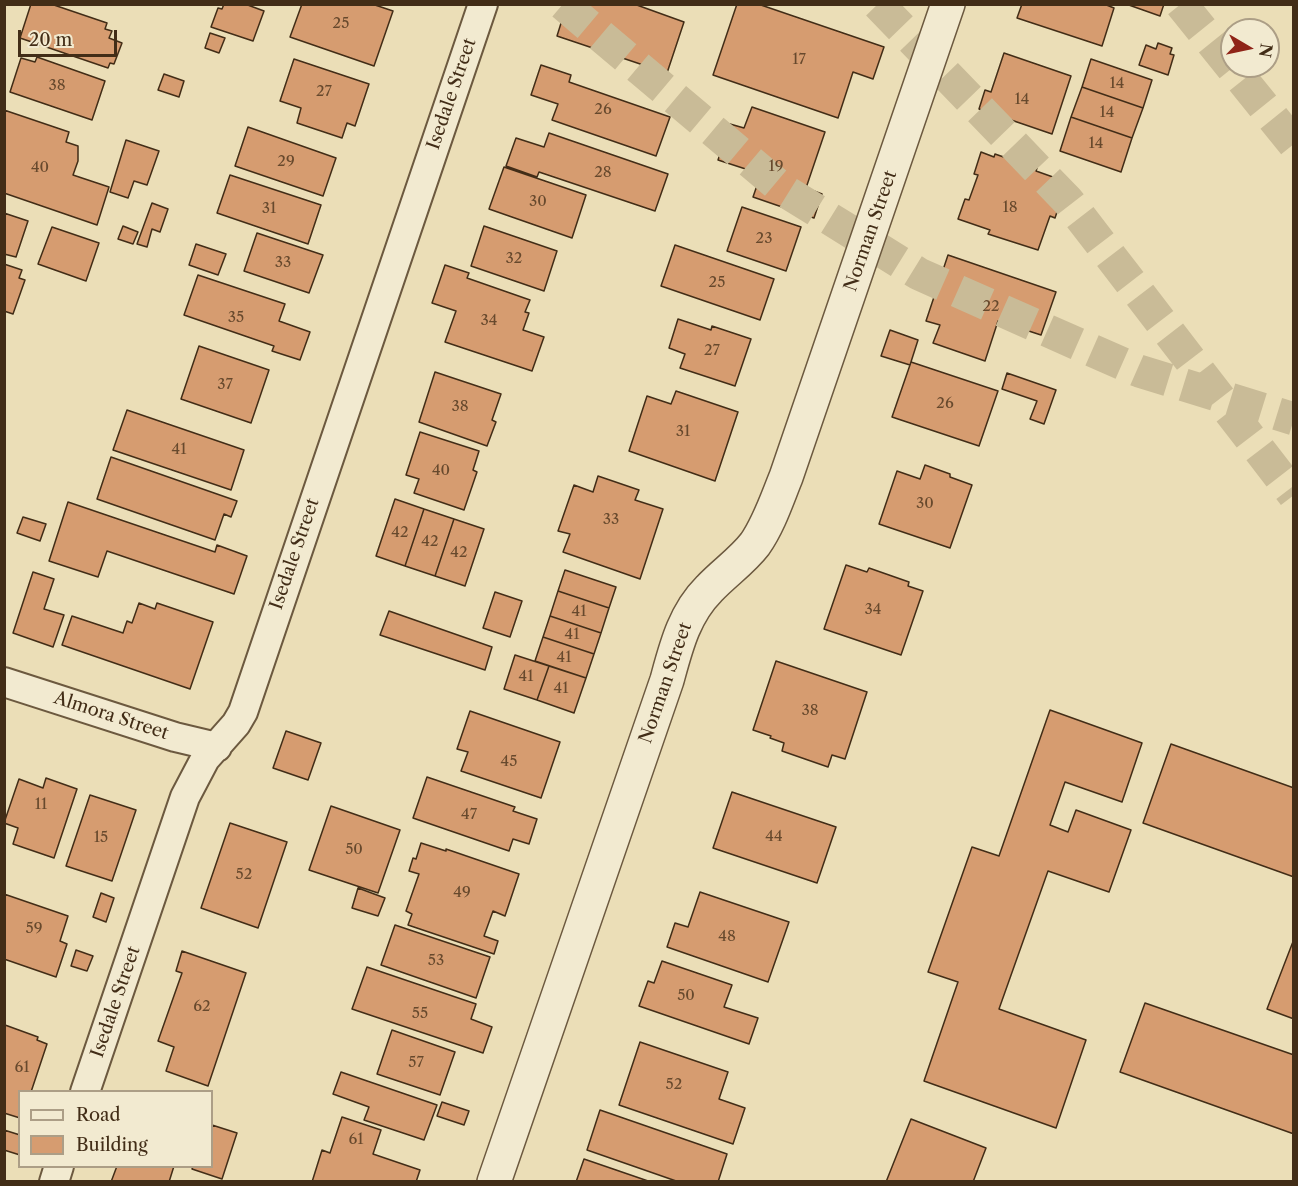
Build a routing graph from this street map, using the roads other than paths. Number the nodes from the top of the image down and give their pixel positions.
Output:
1 (483, 4) edge
2 (948, 4) edge
3 (4, 682) edge
4 (217, 747) junction
5 (86, 1090) edge
6 (494, 1182) edge

1 - 4 street, Isedale Street
2 - 6 street, Norman Street
3 - 4 street, Almora Street
4 - 5 street, Isedale Street

